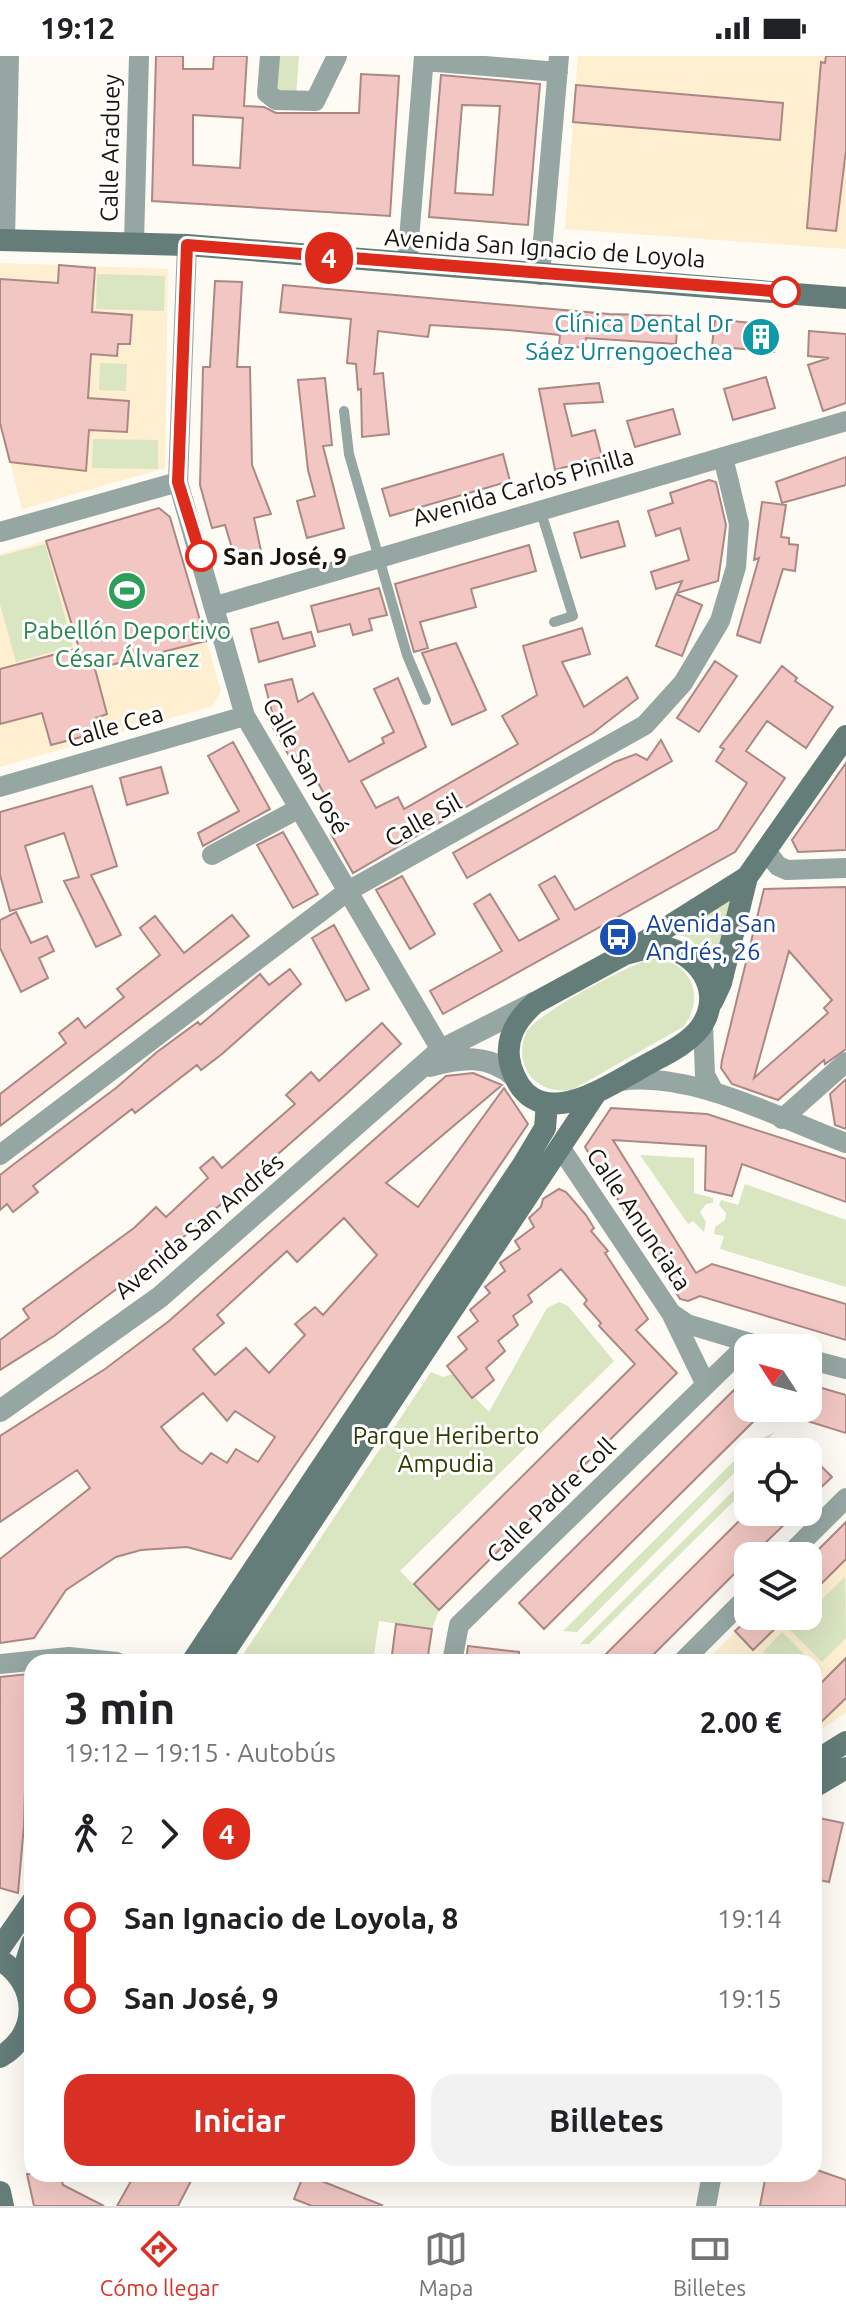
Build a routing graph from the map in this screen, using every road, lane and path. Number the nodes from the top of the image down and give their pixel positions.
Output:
1 (9, 56) edge
2 (139, 56) edge
3 (270, 56) edge
4 (337, 56) edge
5 (424, 58) edge
6 (558, 64) edge
7 (2, 240) edge
8 (134, 242) junction
9 (187, 245) junction
10 (407, 264) junction
11 (540, 275) junction
12 (846, 298) edge
13 (344, 411) dead end
14 (846, 421) edge
15 (723, 457) junction
16 (178, 482) junction
17 (540, 509) junction
18 (0, 532) edge
19 (379, 556) junction
20 (216, 606) junction
21 (554, 622) dead end
22 (426, 700) dead end
23 (245, 716) junction
24 (846, 736) edge
25 (0, 787) edge
26 (298, 809) junction
27 (766, 851) junction
28 (212, 855) dead end
29 (846, 868) edge
30 (747, 877) junction
31 (348, 891) junction
32 (625, 954) junction
33 (535, 1003) junction
34 (705, 1018) junction
35 (441, 1050) junction
36 (846, 1062) edge
37 (421, 1068) junction
38 (514, 1076) junction
39 (616, 1081) junction
40 (714, 1092) junction
41 (596, 1093) junction
42 (547, 1103) junction
43 (782, 1119) junction
44 (846, 1143) edge
45 (560, 1147) junction
46 (0, 1155) edge
47 (671, 1313) junction
48 (734, 1339) edge
49 (822, 1363) edge
50 (734, 1364) edge
51 (846, 1369) edge
52 (706, 1385) junction
53 (0, 1411) edge
54 (846, 1498) edge
55 (802, 1542) edge
56 (734, 1610) edge
57 (197, 1654) edge
58 (223, 1654) edge
59 (454, 1654) edge
60 (690, 1654) edge
61 (24, 1662) edge
62 (0, 1664) edge
63 (846, 1742) edge
64 (822, 1757) edge
65 (846, 1768) edge
66 (822, 1782) edge
67 (24, 1914) edge
68 (0, 1948) edge
69 (0, 1960) edge
70 (24, 1983) edge
71 (24, 2033) edge
72 (0, 2057) edge
73 (710, 2182) edge
74 (0, 2192) edge
75 (3, 2206) edge
76 (706, 2206) edge

1 - 7 street
2 - 8 street, Calle Araduey
3 - 4 street
5 - 6 street
5 - 10 street
6 - 11 street
7 - 8 main road, Avenida San Ignacio de Loyola
8 - 9 main road, Avenida San Ignacio de Loyola
9 - 10 main road, Avenida San Ignacio de Loyola
9 - 16 street, Calle San José
10 - 11 main road, Avenida San Ignacio de Loyola
11 - 12 main road, Avenida San Ignacio de Loyola
13 - 19 lane
14 - 15 street, Avenida Carlos Pinilla
15 - 17 street, Avenida Carlos Pinilla
15 - 31 street, Calle Sil
16 - 18 street
16 - 20 street, Calle San José
17 - 19 street, Avenida Carlos Pinilla
17 - 21 lane
19 - 20 street, Avenida Carlos Pinilla
19 - 22 lane
20 - 23 street, Calle San José
23 - 25 street, Calle Cea
23 - 26 street, Calle San José
24 - 27 main road
26 - 28 street
26 - 31 street, Calle San José
27 - 29 street
27 - 30 main road
30 - 32 main road
30 - 34 main road
31 - 35 street, Calle San José
31 - 46 street, Calle Sil
32 - 33 main road
32 - 34 main road
33 - 35 street, Avenida San Andrés
33 - 38 main road
34 - 39 main road
34 - 40 street
35 - 37 street, Avenida San Andrés
36 - 43 street
37 - 38 street, Avenida San Andrés
37 - 53 street, Avenida San Andrés
38 - 42 main road
39 - 40 street
39 - 41 main road
40 - 43 street
41 - 42 main road
41 - 45 main road
42 - 57 main road
43 - 44 street
45 - 47 street, Calle Anunciata
45 - 58 main road
47 - 48 street, Calle Anunciata
47 - 52 street
49 - 51 street
50 - 52 street, Calle Padre Coll
52 - 59 street, Calle Padre Coll
54 - 55 street
56 - 60 street
61 - 62 street
63 - 64 main road
65 - 66 main road
67 - 68 main road
69 - 70 main road
71 - 72 main road
73 - 76 street
74 - 75 main road

